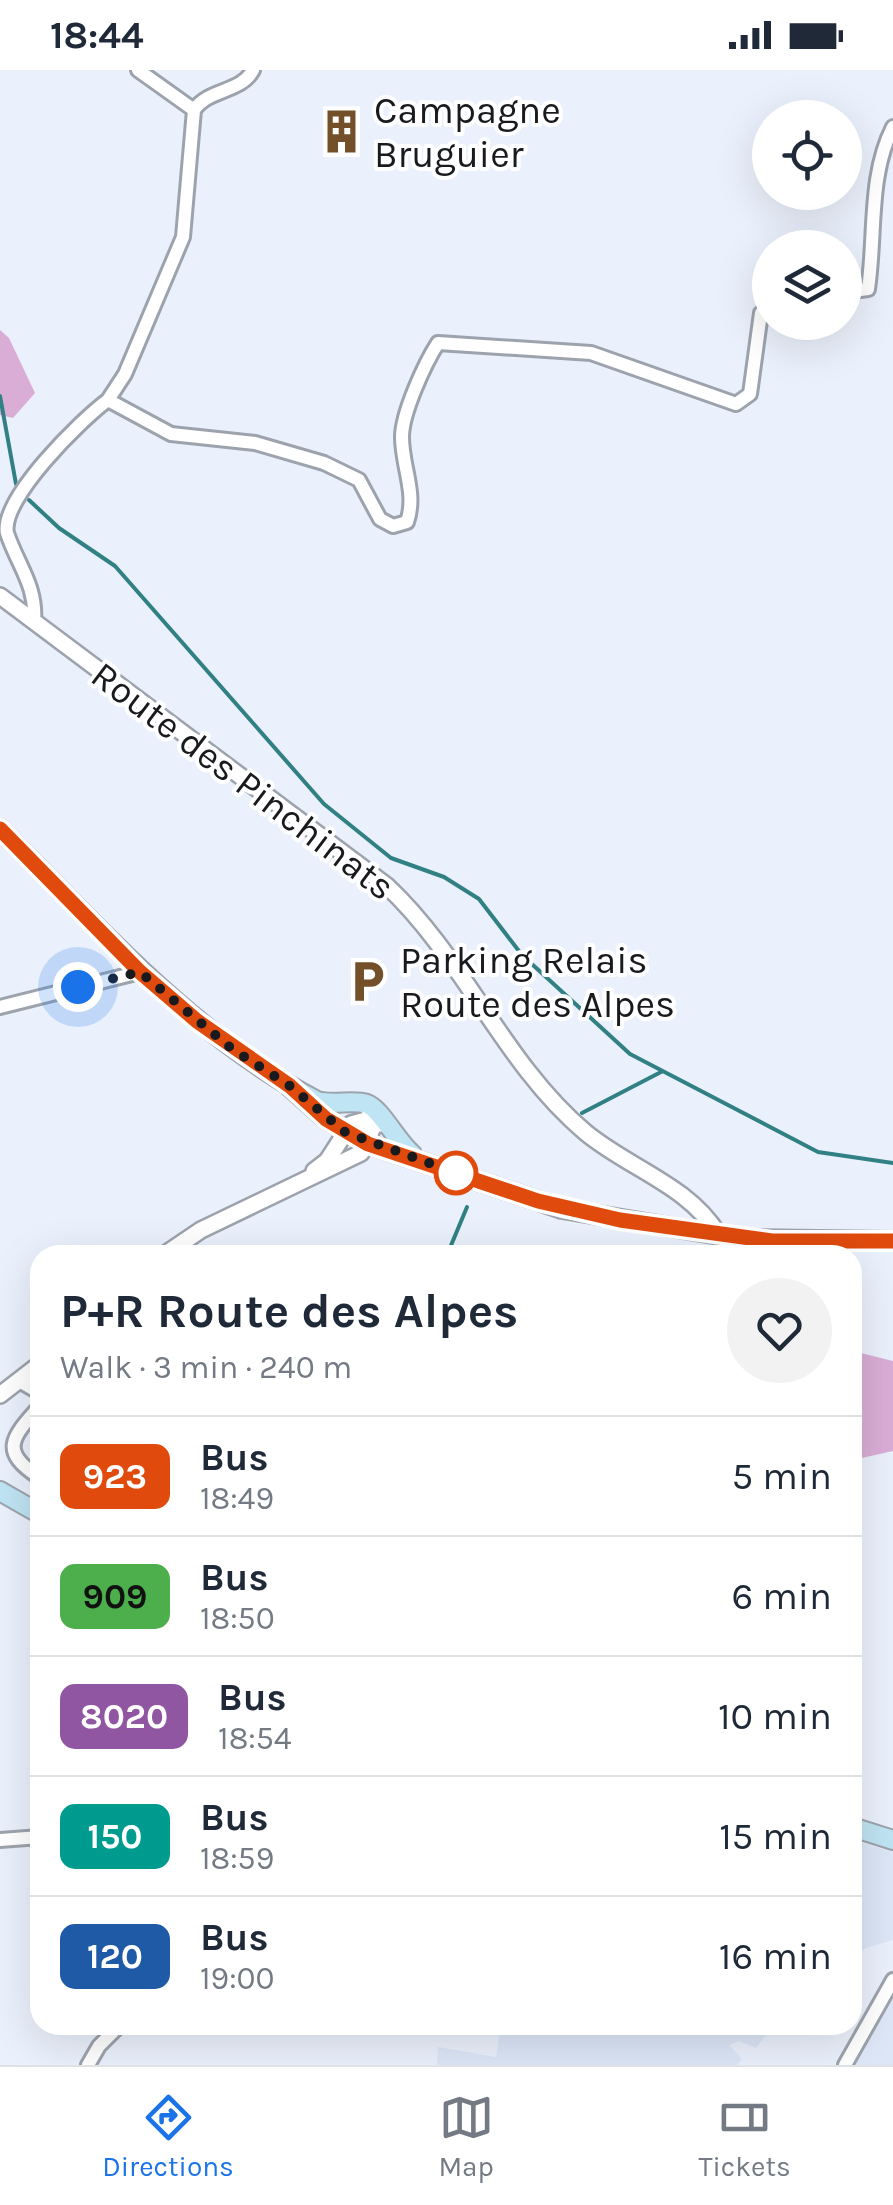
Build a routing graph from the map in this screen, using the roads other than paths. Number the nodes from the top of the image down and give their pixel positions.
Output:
1 (138, 70) edge
2 (253, 70) edge
3 (194, 110) junction
4 (893, 127) edge
5 (862, 290) edge
6 (757, 340) edge
7 (108, 400) junction
8 (0, 596) edge
9 (34, 622) junction
10 (0, 829) edge
11 (140, 972) junction
12 (0, 1006) edge
13 (290, 1086) junction
14 (376, 1116) junction
15 (345, 1134) junction
16 (372, 1150) junction
17 (419, 1159) junction
18 (311, 1174) junction
19 (718, 1234) junction
20 (893, 1241) edge
21 (178, 1245) edge
22 (739, 1245) edge
23 (793, 1245) edge
24 (30, 1418) edge
25 (30, 1472) edge
26 (1, 1491) edge
27 (30, 1508) edge
28 (862, 1830) edge
29 (30, 1838) edge
30 (0, 1840) edge
31 (893, 1840) edge
32 (893, 1980) edge
33 (110, 2035) edge
34 (862, 2035) edge
35 (862, 2035) edge
36 (88, 2065) edge
37 (845, 2065) edge

1 - 3 street
2 - 3 street
3 - 7 street
4 - 5 street
6 - 7 street
7 - 9 street
8 - 9 street, Route des Pinchinats
9 - 19 street, Route des Pinchinats
10 - 11 main road
11 - 12 street
11 - 13 main road
13 - 14 main road
13 - 15 main road
14 - 15 street
14 - 16 street
14 - 17 main road
15 - 16 main road
15 - 18 street
16 - 17 main road
16 - 18 street
17 - 19 main road
18 - 21 street
19 - 22 main road
20 - 23 main road
24 - 25 street
26 - 27 main road
28 - 31 main road
29 - 30 street
32 - 35 street
33 - 36 street
34 - 37 street

